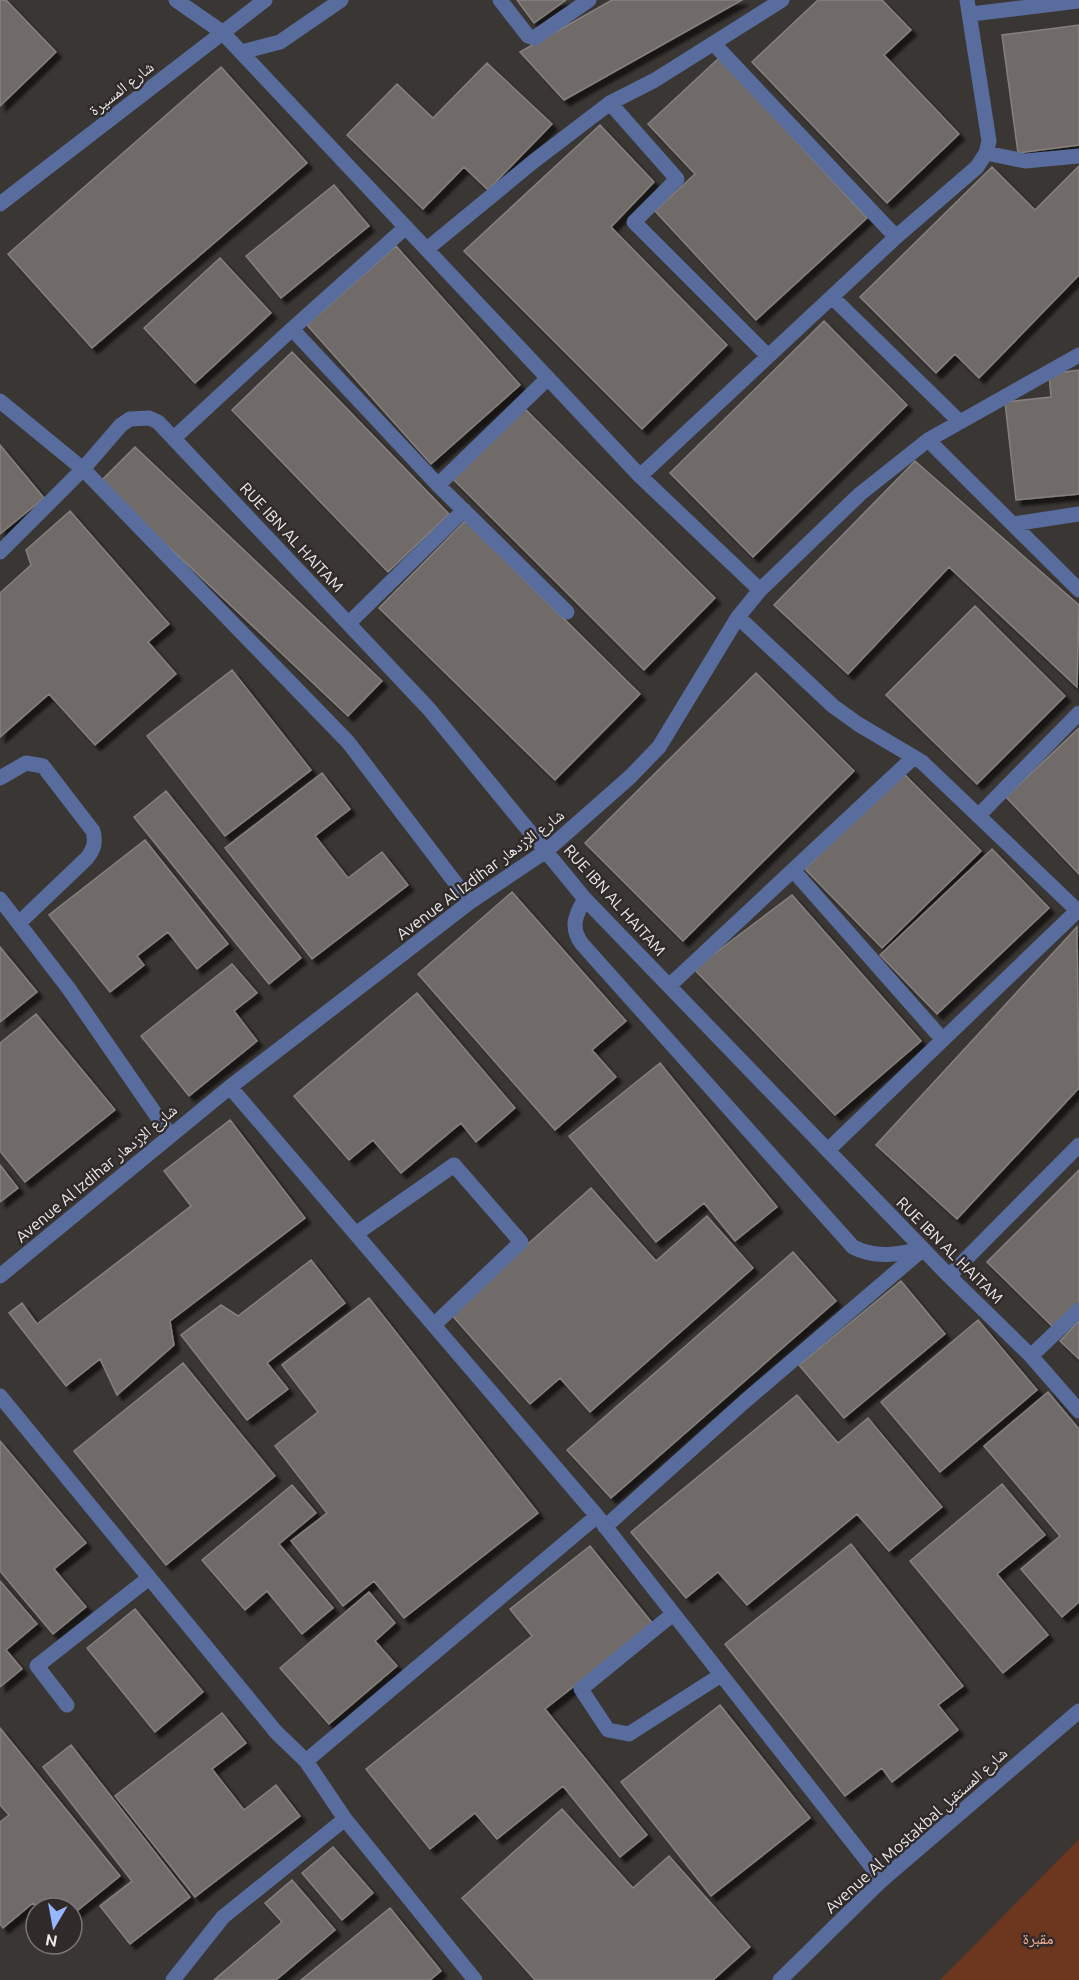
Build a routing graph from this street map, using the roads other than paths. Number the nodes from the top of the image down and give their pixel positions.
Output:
1 (176, 0) edge
2 (265, 0) edge
3 (341, 0) edge
4 (500, 0) edge
5 (589, 0) edge
6 (782, 0) edge
7 (1079, 1) edge
8 (969, 7) edge
9 (222, 32) junction
10 (714, 44) junction
11 (241, 52) junction
12 (610, 103) junction
13 (986, 153) junction
14 (1079, 156) edge
15 (0, 204) edge
16 (406, 227) junction
17 (896, 237) junction
18 (427, 249) junction
19 (832, 297) junction
20 (292, 329) junction
21 (1079, 355) edge
22 (768, 356) junction
23 (548, 378) junction
24 (0, 401) edge
25 (960, 422) junction
26 (174, 438) junction
27 (928, 441) junction
28 (83, 469) junction
29 (640, 476) junction
30 (438, 486) junction
31 (464, 510) junction
32 (1079, 514) edge
33 (1013, 524) junction
34 (0, 552) edge
35 (760, 590) junction
36 (1079, 590) edge
37 (567, 612) dead end
38 (738, 617) junction
39 (349, 623) junction
40 (1079, 713) edge
41 (914, 757) junction
42 (0, 778) edge
43 (978, 816) junction
44 (546, 851) junction
45 (793, 870) junction
46 (0, 899) edge
47 (585, 899) junction
48 (470, 902) junction
49 (1078, 911) edge
50 (19, 923) junction
51 (669, 986) junction
52 (943, 1040) junction
53 (230, 1087) junction
54 (170, 1135) junction
55 (1079, 1145) edge
56 (828, 1150) junction
57 (357, 1233) junction
58 (923, 1249) junction
59 (0, 1276) edge
60 (949, 1276) junction
61 (1079, 1310) edge
62 (435, 1324) junction
63 (1031, 1356) junction
64 (3, 1403) edge
65 (1079, 1410) edge
66 (601, 1522) junction
67 (149, 1578) junction
68 (673, 1614) junction
69 (721, 1675) junction
70 (67, 1705) dead end
71 (1079, 1711) edge
72 (306, 1761) junction
73 (345, 1819) junction
74 (882, 1880) junction
75 (173, 1980) edge
76 (475, 1980) edge
77 (780, 1980) edge

1 - 9 street
2 - 9 street, شارع المسيرة
3 - 11 street
4 - 5 street
6 - 10 street
7 - 8 street
8 - 13 street
9 - 11 street
9 - 15 street, شارع المسيرة
10 - 12 street
10 - 17 street
11 - 16 street
12 - 18 street
12 - 22 street
13 - 14 street
13 - 17 street
16 - 18 street
16 - 20 street
17 - 19 street
18 - 23 street
19 - 22 street
19 - 25 street
20 - 26 street
20 - 30 street
21 - 25 street, Avenue Al Izdihar شارع الإزدهار
22 - 29 street
23 - 29 street
23 - 30 street
24 - 28 street
25 - 27 street, Avenue Al Izdihar شارع الإزدهار
26 - 28 street, RUE IBN AL HAITAM
26 - 39 street, RUE IBN AL HAITAM
27 - 33 street
27 - 35 street, Avenue Al Izdihar شارع الإزدهار
28 - 34 street
28 - 48 street
29 - 35 street
30 - 31 street
31 - 37 street
31 - 39 street
32 - 33 street
33 - 36 street
35 - 38 street, Avenue Al Izdihar شارع الإزدهار
38 - 41 street
38 - 44 street, Avenue Al Izdihar شارع الإزدهار
39 - 44 street, RUE IBN AL HAITAM
40 - 43 street
41 - 43 street
41 - 45 street
42 - 50 street
43 - 49 street
44 - 47 street, RUE IBN AL HAITAM
44 - 48 street, Avenue Al Izdihar شارع الإزدهار
45 - 51 street
45 - 52 street
46 - 50 street
47 - 51 street, RUE IBN AL HAITAM
47 - 58 street
48 - 53 street, Avenue Al Izdihar شارع الإزدهار
49 - 52 street
50 - 54 street
51 - 56 street, RUE IBN AL HAITAM
52 - 56 street
53 - 54 street, Avenue Al Izdihar شارع الإزدهار
53 - 57 street
54 - 59 street, Avenue Al Izdihar شارع الإزدهار
55 - 60 street
56 - 58 street, RUE IBN AL HAITAM
57 - 62 street
57 - 62 street
58 - 60 street, RUE IBN AL HAITAM
58 - 66 street
60 - 63 street, RUE IBN AL HAITAM
61 - 63 street
62 - 66 street
63 - 65 street, RUE IBN AL HAITAM
64 - 67 street
66 - 68 street
66 - 72 street
67 - 70 street
67 - 72 street
68 - 69 street
68 - 69 street
69 - 74 street
71 - 74 street, Avenue Al Mostakbal شارع المستقبل
72 - 73 street
73 - 75 street
73 - 76 street
74 - 77 street, Avenue Al Mostakbal شارع المستقبل

